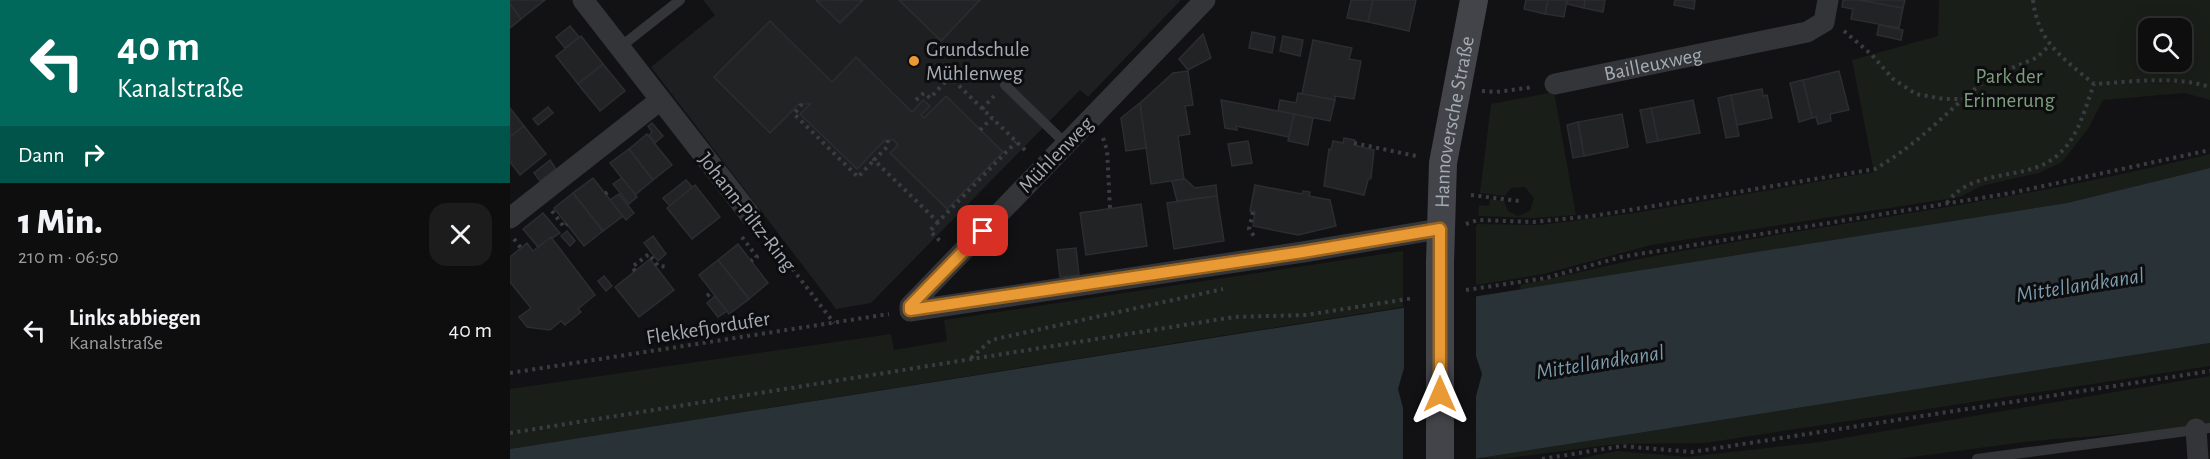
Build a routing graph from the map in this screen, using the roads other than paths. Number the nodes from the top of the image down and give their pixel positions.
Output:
1 (583, 0) edge
2 (680, 0) edge
3 (1205, 0) edge
4 (1474, 0) edge
5 (1828, 0) edge
6 (619, 48) junction
7 (1555, 84) road end
8 (1005, 85) dead end
9 (659, 101) junction
10 (1066, 144) junction
11 (510, 218) edge
12 (743, 223) road end
13 (1452, 226) junction
14 (2203, 428) edge
15 (2013, 456) edge
16 (1440, 459) edge
17 (1977, 459) edge
18 (2198, 459) edge

1 - 6 street, Johann-Piltz-Ring
2 - 6 lane
3 - 10 street, Mühlenweg
4 - 13 main road, Hannoversche Straße
5 - 7 street, Bailleuxweg
6 - 9 street, Johann-Piltz-Ring
8 - 10 lane
9 - 11 street
9 - 12 street, Johann-Piltz-Ring
10 - 13 street, Mühlenweg
13 - 16 main road, Hannoversche Straße, bridge
14 - 15 lane
14 - 18 street
15 - 17 lane

